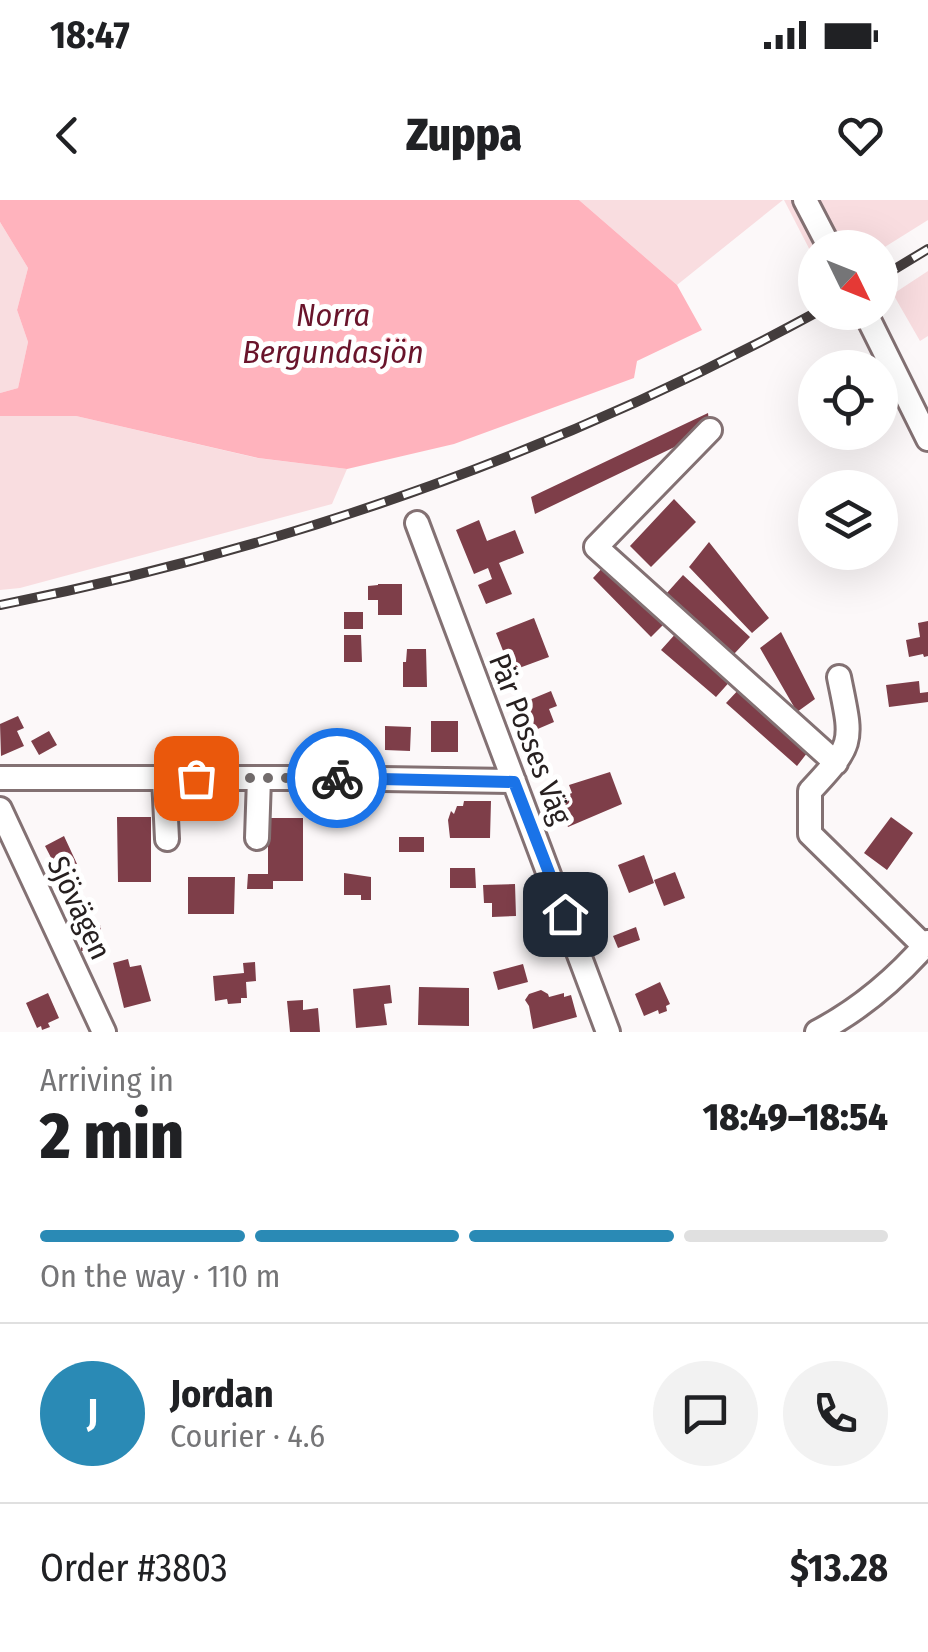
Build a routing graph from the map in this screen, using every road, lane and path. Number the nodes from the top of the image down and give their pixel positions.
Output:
1 (805, 200) edge
2 (821, 230) edge
3 (874, 330) edge
4 (710, 430) dead end
5 (928, 439) edge
6 (416, 523) dead end
7 (839, 678) dead end
8 (836, 763) junction
9 (0, 778) edge
10 (164, 778) junction
11 (258, 778) junction
12 (514, 782) junction
13 (0, 809) edge
14 (257, 838) dead end
15 (167, 839) dead end
16 (926, 944) edge
17 (104, 1032) edge
18 (608, 1032) edge
19 (818, 1032) edge

1 - 2 street
3 - 5 street
4 - 8 street
6 - 12 street, Pär Posses Väg
7 - 8 street
8 - 16 street
9 - 10 street
10 - 11 street
10 - 15 street
11 - 12 street
11 - 14 street
12 - 18 street, Pär Posses Väg
13 - 17 street, Sjövägen
16 - 19 street

